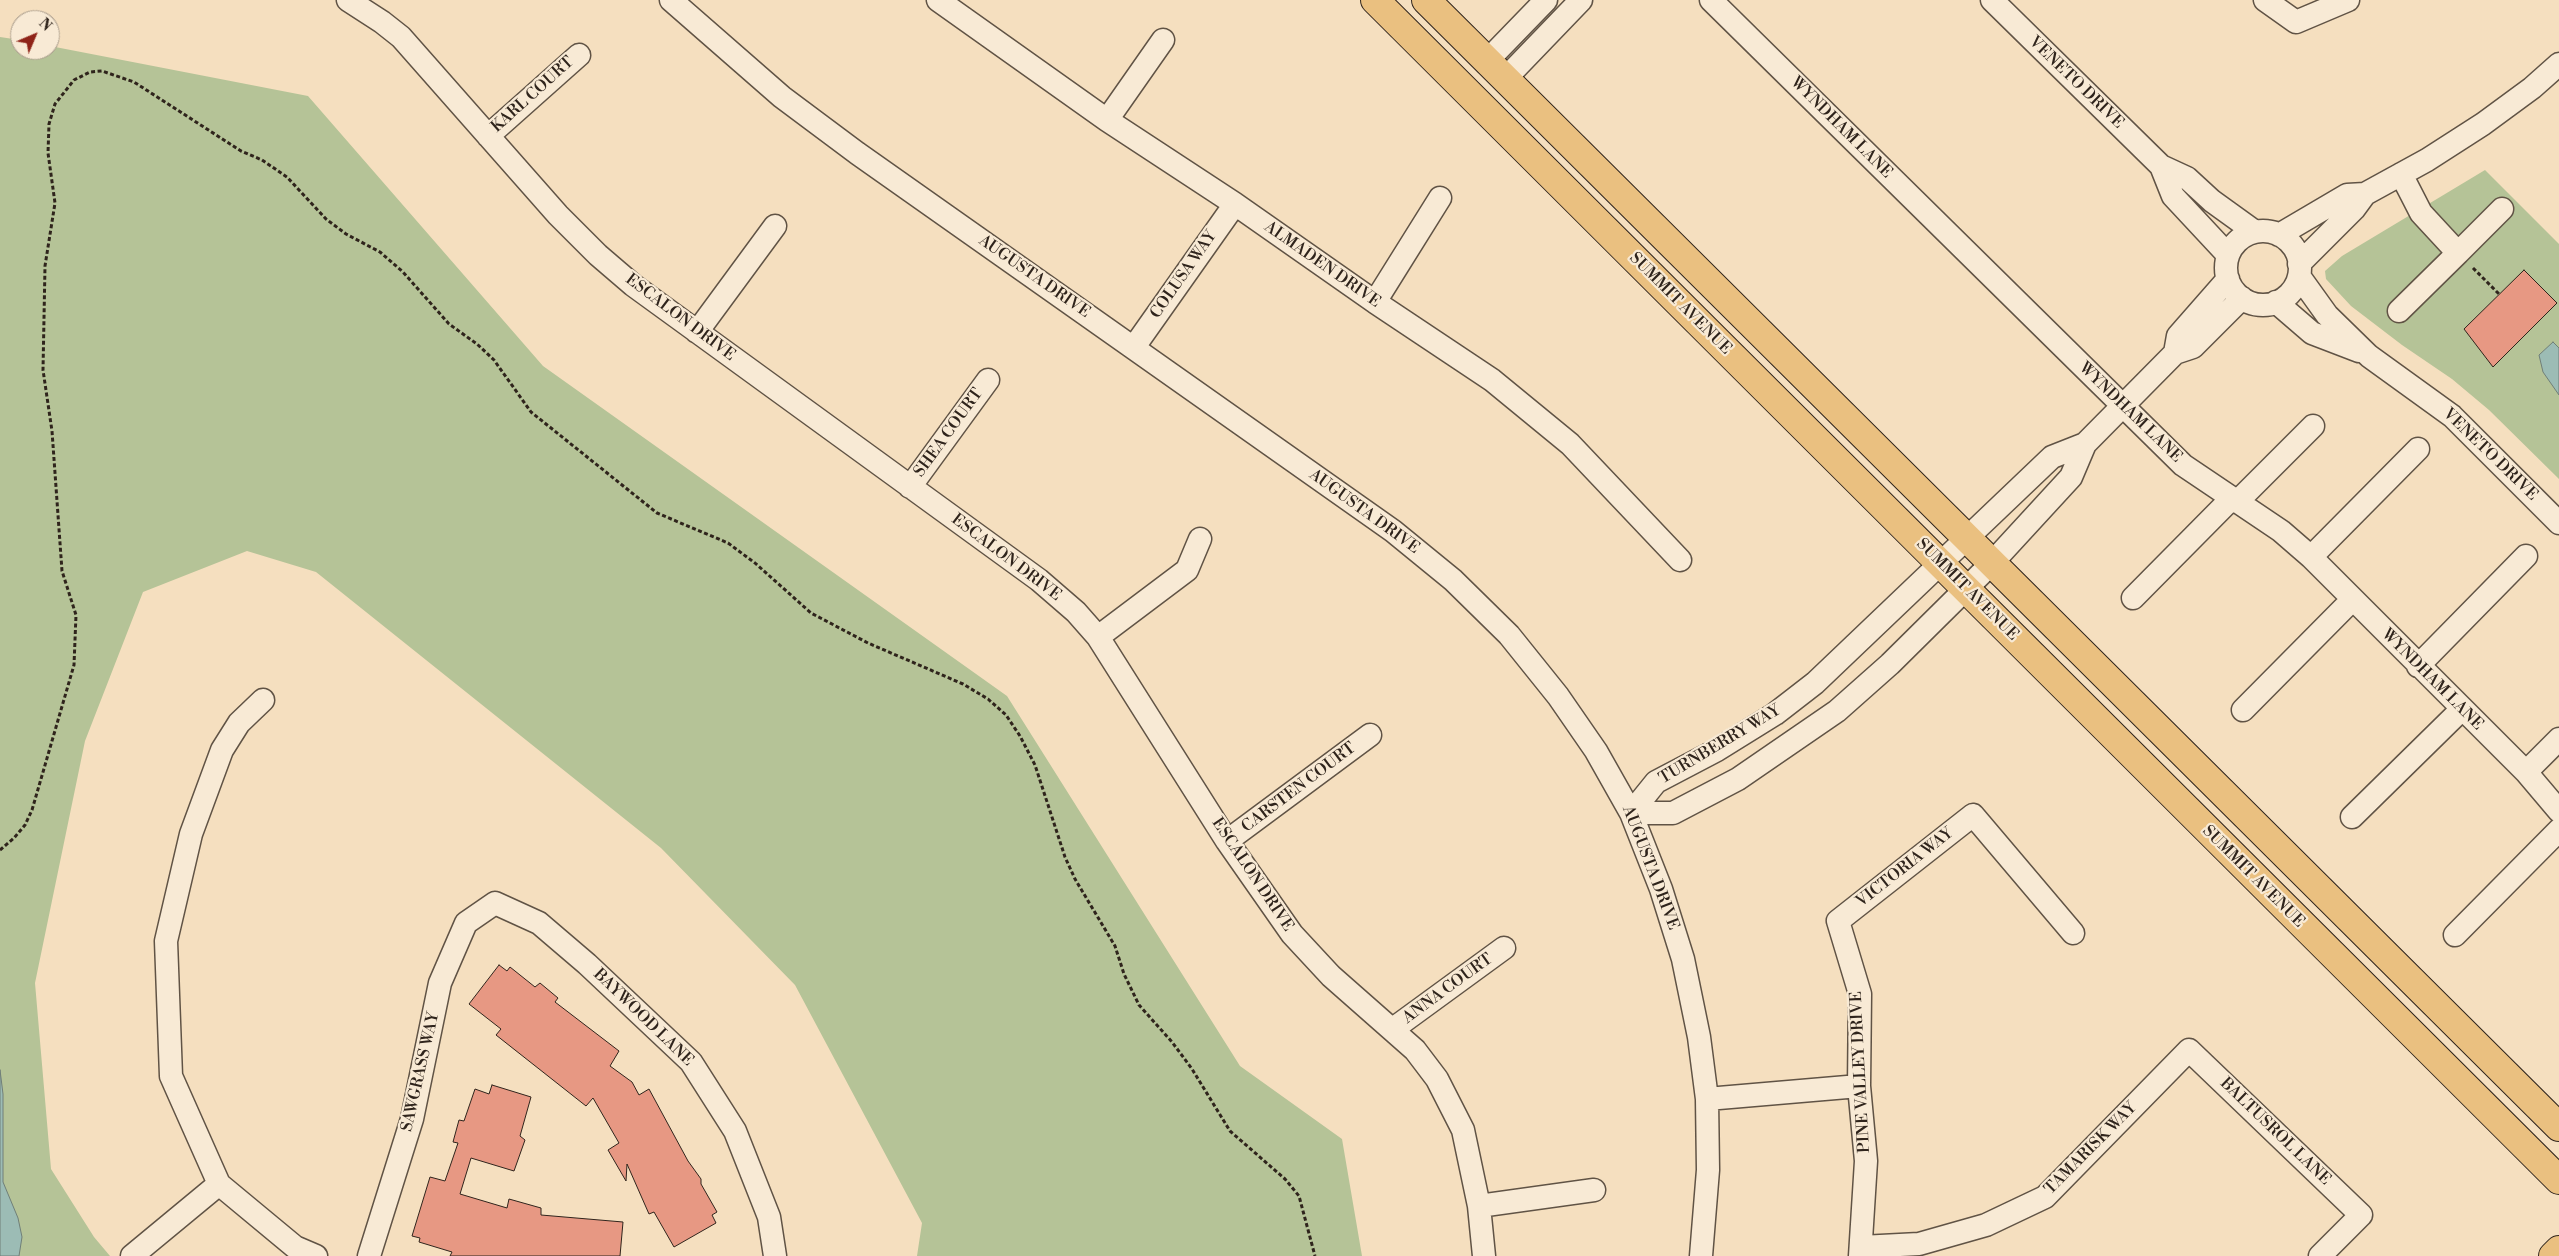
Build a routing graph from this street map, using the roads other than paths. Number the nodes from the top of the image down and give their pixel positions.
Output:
1 (348, 0) edge
2 (672, 0) edge
3 (938, 0) edge
4 (1375, 0) edge
5 (1426, 0) edge
6 (1546, 0) edge
7 (1581, 0) edge
8 (1711, 0) edge
9 (1992, 0) edge
10 (2265, 0) edge
11 (2348, 0) edge
12 (1163, 40) dead end
13 (579, 55) dead end
14 (2559, 64) edge
15 (1496, 70) junction
16 (1107, 120) junction
17 (488, 136) junction
18 (2161, 166) junction
19 (2401, 174) junction
20 (2365, 194) junction
21 (1440, 198) dead end
22 (1235, 204) junction
23 (2502, 209) dead end
24 (775, 226) dead end
25 (2255, 232) junction
26 (2279, 235) junction
27 (2458, 253) junction
28 (2228, 255) junction
29 (2299, 270) junction
30 (2228, 279) junction
31 (2242, 298) junction
32 (1375, 302) junction
33 (2276, 302) junction
34 (2399, 311) dead end
35 (697, 332) junction
36 (1134, 347) junction
37 (2176, 353) junction
38 (2369, 356) junction
39 (988, 380) dead end
40 (2124, 407) junction
41 (2313, 426) dead end
42 (2085, 444) junction
43 (2418, 449) dead end
44 (910, 486) junction
45 (2234, 500) junction
46 (2559, 523) edge
47 (1200, 539) dead end
48 (1954, 553) junction
49 (2526, 556) dead end
50 (2311, 557) junction
51 (1680, 560) dead end
52 (1978, 577) junction
53 (2133, 598) dead end
54 (2352, 600) junction
55 (1098, 637) junction
56 (2418, 666) junction
57 (263, 700) dead end
58 (2243, 710) dead end
59 (2461, 710) junction
60 (1370, 735) dead end
61 (2559, 739) edge
62 (2526, 772) junction
63 (2559, 811) edge
64 (1631, 814) junction
65 (2352, 818) dead end
66 (2559, 830) edge
67 (1228, 841) junction
68 (494, 903) joint
69 (1838, 921) joint
70 (2073, 933) dead end
71 (2454, 935) dead end
72 (1504, 948) dead end
73 (1393, 1029) junction
74 (2189, 1050) joint
75 (1859, 1086) junction
76 (1707, 1100) junction
77 (2559, 1127) edge
78 (2559, 1180) edge
79 (219, 1184) junction
80 (1594, 1190) dead end
81 (1479, 1206) junction
82 (2559, 1250) edge
83 (1860, 1251) edge
84 (132, 1256) edge
85 (316, 1256) edge
86 (369, 1256) edge
87 (775, 1256) edge
88 (1484, 1256) edge
89 (1701, 1256) edge
90 (2320, 1256) edge
91 (2553, 1256) edge

1 - 17 street, ESCALON DRIVE
2 - 36 street, AUGUSTA DRIVE
3 - 16 street, ALMADEN DRIVE
4 - 48 main road, SUMMIT AVENUE
5 - 15 main road, SUMMIT AVENUE
6 - 15 street
7 - 15 street
8 - 40 street, WYNDHAM LANE
9 - 18 street, VENETO DRIVE
10 - 11 street
12 - 16 street
13 - 17 street, KARL COURT
14 - 19 street
15 - 48 main road, SUMMIT AVENUE
16 - 22 street, ALMADEN DRIVE
17 - 35 street, ESCALON DRIVE
18 - 25 street, VENETO DRIVE
18 - 28 street, VENETO DRIVE
19 - 20 street
19 - 27 street
20 - 26 street
20 - 29 street
21 - 32 street
22 - 32 street, ALMADEN DRIVE
22 - 36 street, COLUSA WAY
23 - 27 street
24 - 35 street
25 - 26 street
25 - 28 street
26 - 29 street
27 - 34 street
28 - 30 street
29 - 33 street
29 - 38 street, VENETO DRIVE
30 - 31 street
30 - 37 street
31 - 33 street
31 - 37 street
32 - 51 street, ALMADEN DRIVE
33 - 38 street, VENETO DRIVE
35 - 44 street, ESCALON DRIVE
36 - 64 street, AUGUSTA DRIVE
37 - 40 street
38 - 46 street, VENETO DRIVE
39 - 44 street, SHEA COURT
40 - 42 street
40 - 45 street, WYNDHAM LANE
41 - 45 street
42 - 48 street, TURNBERRY WAY
42 - 52 street, TURNBERRY WAY
43 - 50 street
44 - 55 street, ESCALON DRIVE
45 - 50 street, WYNDHAM LANE
45 - 53 street
47 - 55 street
48 - 52 main road, SUMMIT AVENUE
48 - 52 main road, SUMMIT AVENUE
48 - 64 street, TURNBERRY WAY
49 - 56 street
50 - 54 street, WYNDHAM LANE
52 - 64 street, TURNBERRY WAY
52 - 77 main road, SUMMIT AVENUE
52 - 78 main road, SUMMIT AVENUE
54 - 56 street, WYNDHAM LANE
54 - 58 street
55 - 67 street, ESCALON DRIVE
56 - 59 street, WYNDHAM LANE
57 - 79 street
59 - 62 street, WYNDHAM LANE
59 - 65 street
60 - 67 street, CARSTEN COURT
61 - 62 street
62 - 63 street, WYNDHAM LANE
64 - 76 street, AUGUSTA DRIVE
66 - 71 street
67 - 73 street, ESCALON DRIVE
68 - 86 street, SAWGRASS WAY
68 - 87 street, BAYWOOD LANE
69 - 70 street, VICTORIA WAY
69 - 75 street, PINE VALLEY DRIVE
72 - 73 street, ANNA COURT
73 - 81 street, ESCALON DRIVE
74 - 83 street, TAMARISK WAY
74 - 90 street, BALTUSROL LANE
75 - 76 street
75 - 83 street, PINE VALLEY DRIVE
76 - 89 street, AUGUSTA DRIVE
79 - 84 street
79 - 85 street
80 - 81 street
81 - 88 street, ESCALON DRIVE
82 - 91 main road

